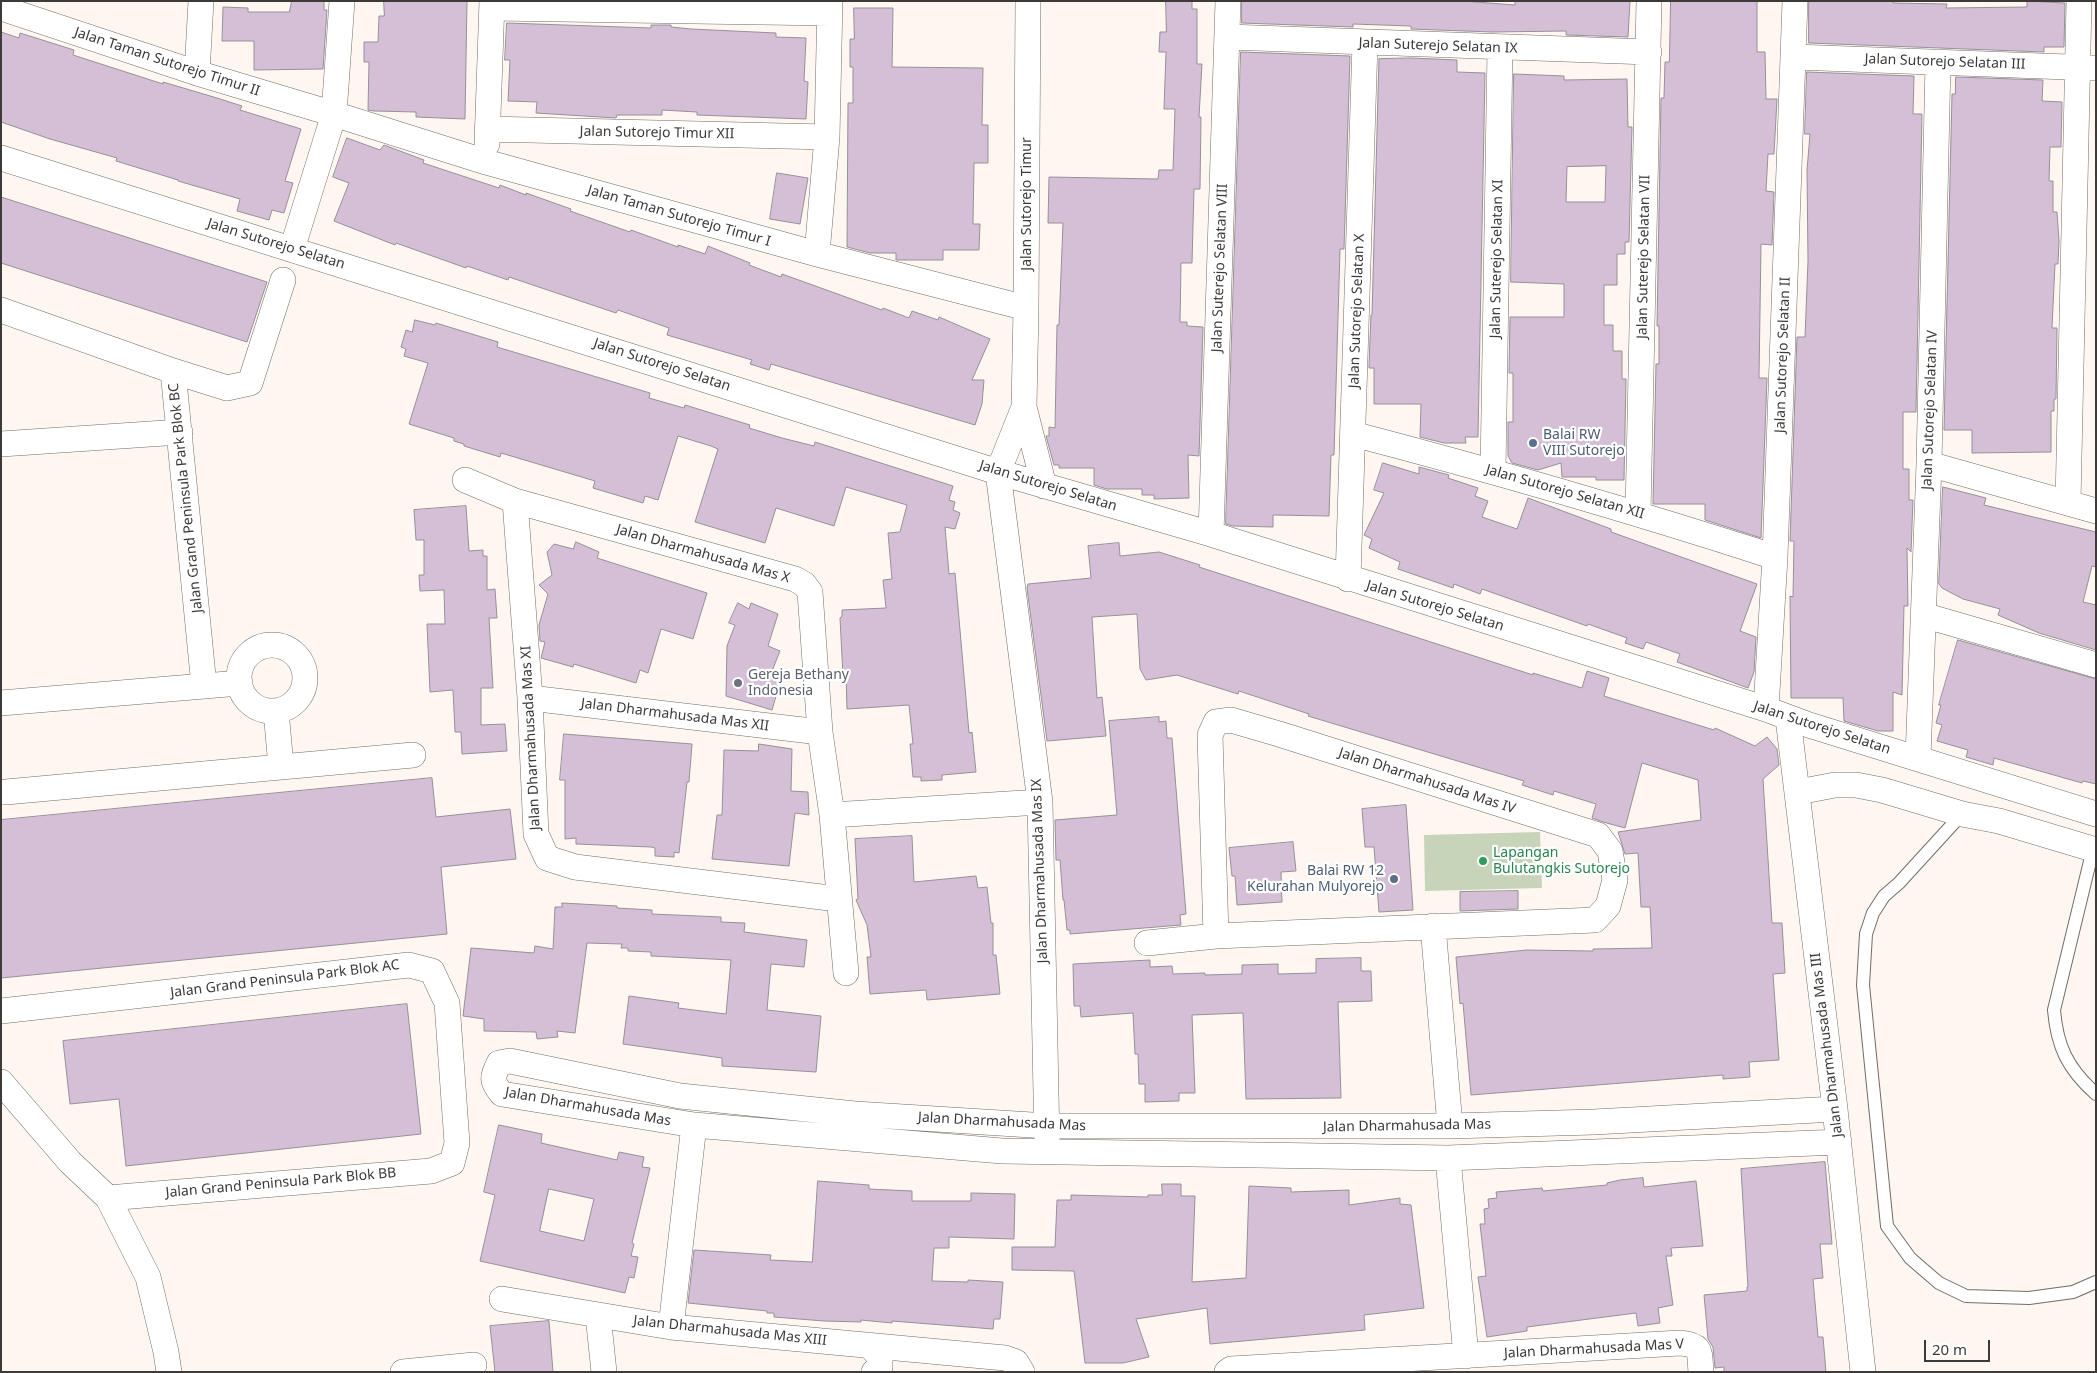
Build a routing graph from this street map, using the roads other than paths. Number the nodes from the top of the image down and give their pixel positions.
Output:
1 (201, 1) edge
2 (342, 1) edge
3 (1028, 1) edge
4 (1228, 1) edge
5 (1650, 1) edge
6 (1795, 1) edge
7 (2079, 1) edge
8 (492, 4) edge
9 (830, 7) edge
10 (1, 8) edge
11 (1228, 37) junction
12 (1365, 43) junction
13 (1500, 48) junction
14 (1648, 52) junction
15 (1794, 57) junction
16 (1938, 62) junction
17 (2086, 67) edge
18 (197, 73) junction
19 (334, 114) junction
20 (487, 128) junction
21 (826, 137) junction
22 (1, 158) edge
23 (486, 162) junction
24 (292, 249) junction
25 (817, 254) junction
26 (283, 280) dead end
27 (1026, 308) junction
28 (1, 310) edge
29 (173, 371) junction
30 (1024, 407) junction
31 (180, 432) junction
32 (1354, 434) junction
33 (1, 444) edge
34 (1929, 464) junction
35 (1493, 471) junction
36 (998, 472) junction
37 (465, 480) dead end
38 (1044, 486) junction
39 (515, 500) junction
40 (2068, 503) junction
41 (2096, 511) edge
42 (1638, 513) junction
43 (1211, 534) junction
44 (1775, 557) junction
45 (1348, 579) junction
46 (1923, 615) junction
47 (2096, 665) edge
48 (240, 683) junction
49 (204, 686) junction
50 (530, 698) junction
51 (1, 703) edge
52 (1766, 709) junction
53 (276, 711) junction
54 (1788, 718) junction
55 (820, 732) junction
56 (413, 755) dead end
57 (1918, 758) junction
58 (281, 766) junction
59 (6, 792) dead end
60 (1798, 792) junction
61 (1040, 802) junction
62 (1962, 814) junction
63 (2096, 814) edge
64 (832, 815) junction
65 (2094, 850) edge
66 (838, 899) junction
67 (1433, 926) junction
68 (1216, 936) junction
69 (1147, 943) dead end
70 (846, 973) dead end
71 (1, 1011) edge
72 (1, 1082) edge
73 (2096, 1094) edge
74 (1835, 1109) junction
75 (694, 1125) junction
76 (1048, 1126) junction
77 (1450, 1126) junction
78 (1839, 1142) junction
79 (1047, 1152) junction
80 (1448, 1158) junction
81 (452, 1163) joint
82 (108, 1198) junction
83 (2096, 1282) edge
84 (502, 1299) dead end
85 (598, 1315) junction
86 (671, 1327) junction
87 (869, 1345) junction
88 (1466, 1356) junction
89 (474, 1365) dead end
90 (169, 1372) edge
91 (403, 1372) edge
92 (604, 1372) edge
93 (874, 1372) edge
94 (1022, 1372) edge
95 (1227, 1372) edge
96 (1701, 1372) edge
97 (1863, 1372) edge

1 - 18 street
2 - 19 street
3 - 27 street, Jalan Sutorejo Timur
4 - 11 street, Jalan Suterejo Selatan VIII
5 - 14 street, Jalan Suterejo Selatan VII
6 - 15 street, Jalan Sutorejo Selatan II
7 - 17 street
8 - 9 street
8 - 20 street
9 - 21 street
10 - 18 street, Jalan Taman Sutorejo Timur II
11 - 12 street, Jalan Suterejo Selatan IX
11 - 43 street, Jalan Suterejo Selatan VIII
12 - 13 street, Jalan Suterejo Selatan IX
12 - 32 street, Jalan Sutorejo Selatan X
13 - 14 street, Jalan Suterejo Selatan IX
13 - 35 street, Jalan Suterejo Selatan XI
14 - 42 street, Jalan Suterejo Selatan VII
15 - 16 street, Jalan Sutorejo Selatan III
15 - 44 street, Jalan Sutorejo Selatan II
16 - 17 street, Jalan Sutorejo Selatan III
16 - 34 street, Jalan Sutorejo Selatan IV
17 - 40 street
18 - 19 street, Jalan Taman Sutorejo Timur II
19 - 23 street, Jalan Taman Sutorejo Timur I
19 - 24 street
20 - 21 street, Jalan Sutorejo Timur XII
20 - 23 street
21 - 25 street
22 - 24 street, Jalan Sutorejo Selatan
23 - 25 street, Jalan Taman Sutorejo Timur I
24 - 36 street, Jalan Sutorejo Selatan
25 - 27 street, Jalan Taman Sutorejo Timur I
26 - 29 street
27 - 30 street, Jalan Sutorejo Timur
28 - 29 street, Jalan Grand Peninsula Park Blok BC
29 - 31 street, Jalan Grand Peninsula Park Blok BC
30 - 36 street, Jalan Sutorejo Timur
30 - 38 street, Jalan Sutorejo Timur
31 - 33 street
31 - 49 street, Jalan Grand Peninsula Park Blok BC
32 - 35 street, Jalan Sutorejo Selatan XII
32 - 45 street, Jalan Sutorejo Selatan X
34 - 40 street
34 - 46 street, Jalan Sutorejo Selatan IV
35 - 42 street, Jalan Sutorejo Selatan XII
36 - 38 street, Jalan Sutorejo Selatan
36 - 61 street, Jalan Dharmahusada Mas IX
37 - 39 street, Jalan Dharmahusada Mas X
38 - 43 street, Jalan Sutorejo Selatan
39 - 50 street, Jalan Dharmahusada Mas XI
39 - 55 street, Jalan Dharmahusada Mas X
40 - 41 street
42 - 44 street, Jalan Sutorejo Selatan XII
43 - 45 street, Jalan Sutorejo Selatan
44 - 52 street, Jalan Sutorejo Selatan II
45 - 52 street, Jalan Sutorejo Selatan
46 - 47 street
46 - 57 street, Jalan Sutorejo Selatan IV
48 - 49 street
48 - 53 street
48 - 53 street
49 - 51 street
50 - 55 street, Jalan Dharmahusada Mas XII
50 - 66 street, Jalan Dharmahusada Mas XI
52 - 54 street, Jalan Sutorejo Selatan
53 - 58 street
54 - 57 street, Jalan Sutorejo Selatan
54 - 60 street, Jalan Dharmahusada Mas III
55 - 64 street, Jalan Dharmahusada Mas X
56 - 58 street
57 - 63 street, Jalan Sutorejo Selatan
58 - 59 street
60 - 62 street
60 - 74 street, Jalan Dharmahusada Mas III
61 - 64 street
61 - 76 street, Jalan Dharmahusada Mas IX
62 - 65 street
62 - 83 lane
64 - 66 street, Jalan Dharmahusada Mas X
65 - 73 lane
66 - 70 street, Jalan Dharmahusada Mas X
67 - 68 street, Jalan Dharmahusada Mas IV
67 - 68 street, Jalan Dharmahusada Mas IV
67 - 77 street
68 - 69 street, Jalan Dharmahusada Mas IV
71 - 81 street, Jalan Grand Peninsula Park Blok AC
72 - 82 street
74 - 77 street, Jalan Dharmahusada Mas
74 - 78 street, Jalan Dharmahusada Mas III
75 - 76 street, Jalan Dharmahusada Mas
75 - 79 street, Jalan Dharmahusada Mas
75 - 86 street
76 - 77 street, Jalan Dharmahusada Mas
76 - 79 street, Jalan Dharmahusada Mas IX
78 - 80 street, Jalan Dharmahusada Mas
78 - 97 street, Jalan Dharmahusada Mas III
79 - 80 street, Jalan Dharmahusada Mas
80 - 88 street
81 - 82 street, Jalan Grand Peninsula Park Blok BB
82 - 90 street
84 - 85 street, Jalan Dharmahusada Mas XIII
85 - 86 street, Jalan Dharmahusada Mas XIII
85 - 92 street
86 - 87 street, Jalan Dharmahusada Mas XIII
87 - 93 street
87 - 94 street, Jalan Dharmahusada Mas XIII
88 - 95 street, Jalan Dharmahusada Mas V
88 - 96 street, Jalan Dharmahusada Mas V
89 - 91 street

